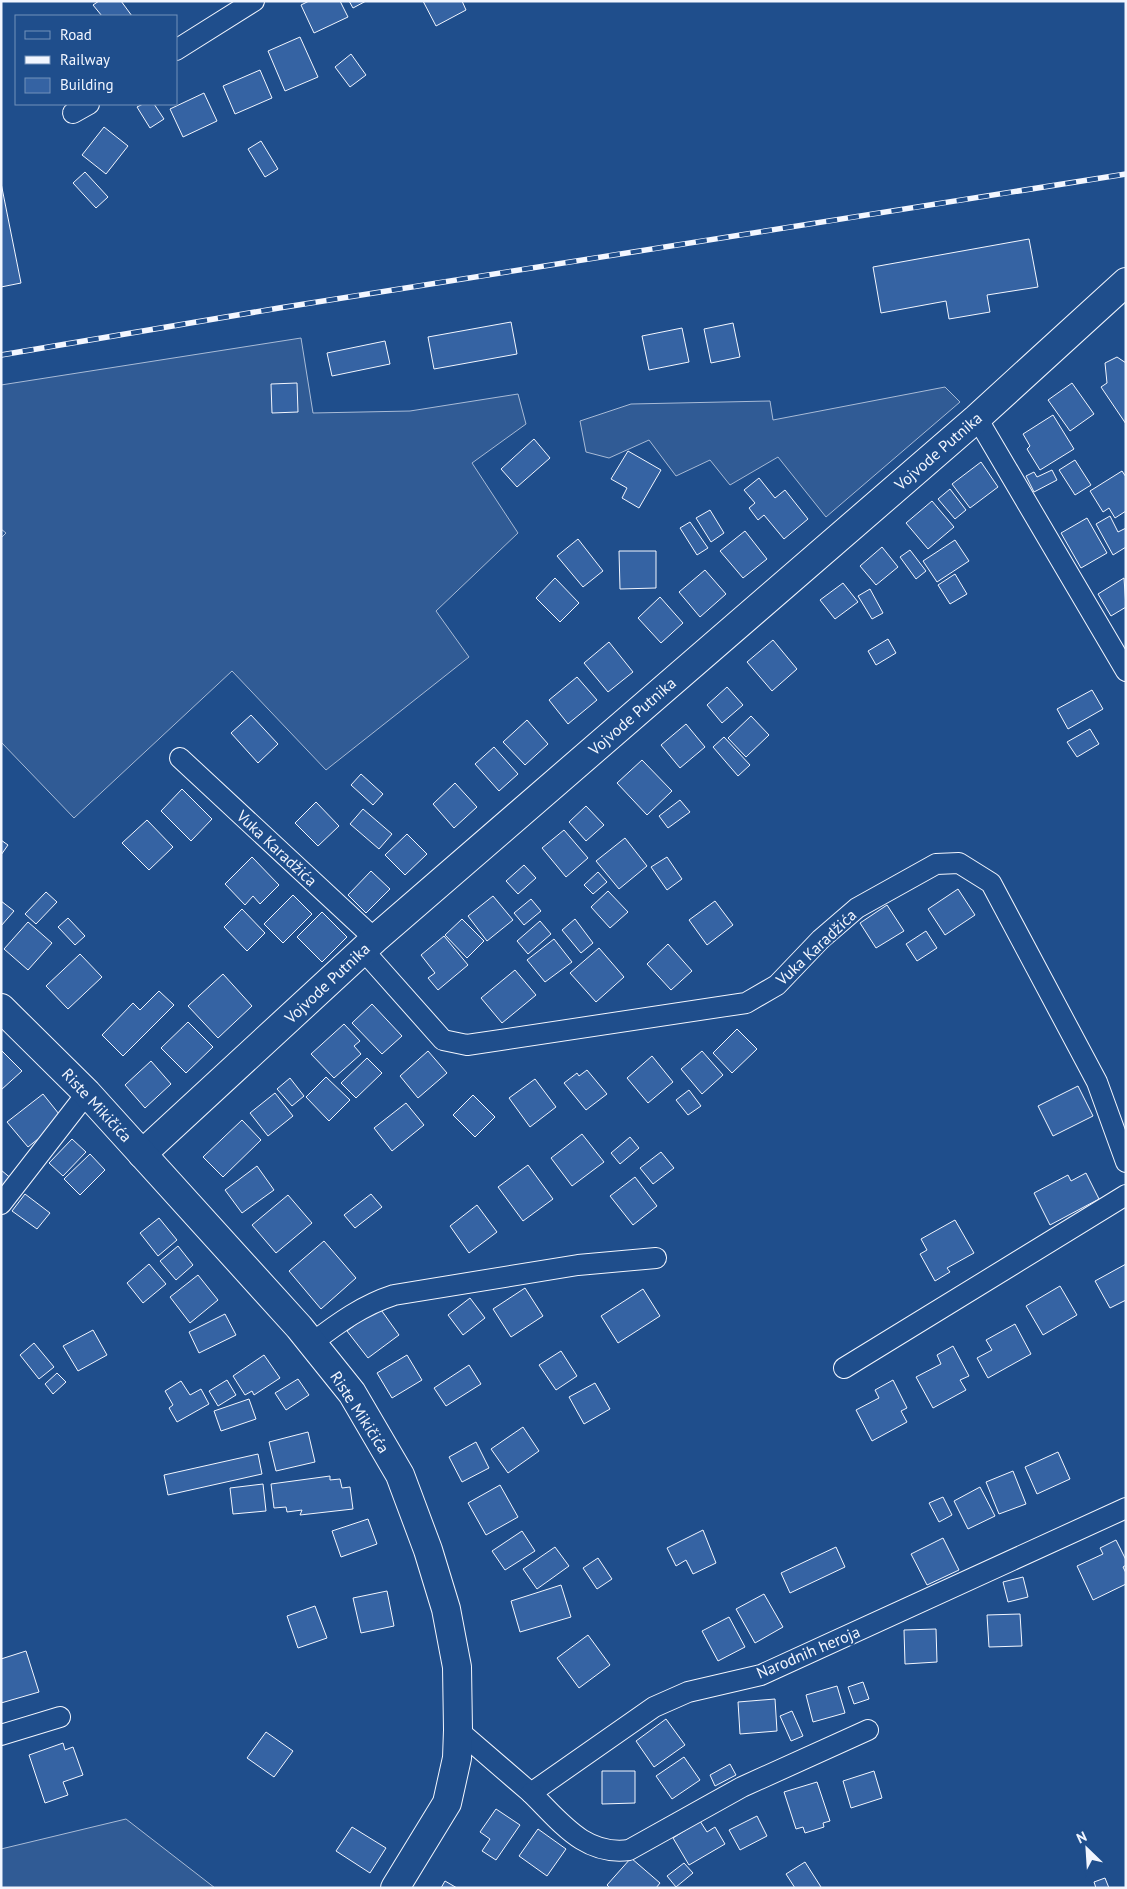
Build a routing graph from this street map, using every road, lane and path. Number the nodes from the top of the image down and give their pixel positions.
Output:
1 (254, 1) edge
2 (178, 49) edge
3 (1126, 282) edge
4 (977, 418) junction
5 (1126, 671) edge
6 (180, 758) dead end
7 (369, 944) junction
8 (4, 1015) edge
9 (87, 1093) junction
10 (142, 1154) junction
11 (1126, 1162) edge
12 (1126, 1195) edge
13 (1, 1204) edge
14 (656, 1258) dead end
15 (312, 1343) junction
16 (844, 1368) dead end
17 (1126, 1508) edge
18 (60, 1717) dead end
19 (458, 1730) junction
20 (868, 1730) dead end
21 (1, 1735) edge
22 (531, 1792) junction
23 (395, 1888) edge

1 - 2 street
3 - 4 street, Vojvode Putnika
4 - 5 street
4 - 7 street, Vojvode Putnika
6 - 7 street, Vuka Karadžića
7 - 10 street, Vojvode Putnika
7 - 11 street, Vuka Karadžića
8 - 9 street, Riste Mikičića
9 - 10 street, Riste Mikičića
9 - 13 street
10 - 15 street, Riste Mikičića
12 - 16 street
14 - 15 street
15 - 19 street, Riste Mikičića
17 - 22 street, Narodnih heroja
18 - 21 street
19 - 22 street
19 - 23 street, Riste Mikičića
20 - 22 street

